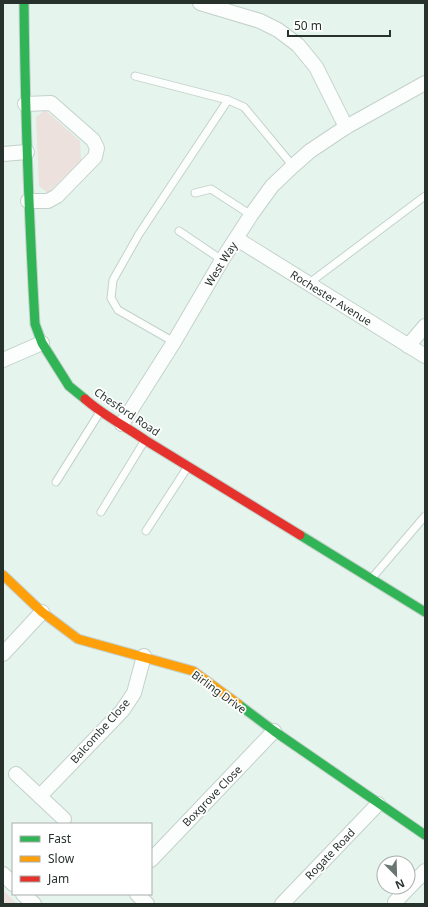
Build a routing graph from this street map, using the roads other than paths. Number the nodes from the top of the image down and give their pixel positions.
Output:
1 (24, 3) edge
2 (200, 3) edge
3 (135, 76) dead end
4 (425, 83) edge
5 (228, 100) junction
6 (25, 104) junction
7 (346, 127) junction
8 (27, 152) junction
9 (3, 154) edge
10 (293, 166) junction
11 (195, 193) dead end
12 (425, 196) edge
13 (28, 201) junction
14 (251, 215) junction
15 (179, 231) dead end
16 (237, 239) junction
17 (222, 260) junction
18 (308, 284) junction
19 (425, 326) edge
20 (174, 342) junction
21 (42, 343) junction
22 (408, 346) junction
23 (425, 356) edge
24 (3, 360) edge
25 (100, 412) junction
26 (122, 424) junction
27 (145, 440) junction
28 (188, 466) junction
29 (56, 482) dead end
30 (101, 512) dead end
31 (425, 516) edge
32 (146, 531) dead end
33 (3, 575) edge
34 (371, 579) junction
35 (42, 612) junction
36 (425, 612) edge
37 (3, 654) edge
38 (144, 656) junction
39 (274, 731) junction
40 (16, 774) dead end
41 (40, 796) junction
42 (378, 804) junction
43 (64, 819) dead end
44 (425, 836) edge
45 (152, 859) edge
46 (425, 871) edge
47 (3, 874) edge
48 (12, 883) edge
49 (24, 895) edge
50 (138, 895) edge
51 (395, 902) dead end
52 (34, 904) edge
53 (146, 904) edge
54 (282, 904) edge

1 - 6 street, Chesford Road
2 - 7 street
3 - 5 lane
4 - 7 street, West Way
5 - 10 lane
5 - 20 lane
6 - 8 street, Chesford Road
6 - 13 street
7 - 10 street, West Way
8 - 9 street
8 - 13 street, Chesford Road
10 - 14 street, West Way
11 - 14 lane
12 - 18 lane
13 - 21 street, Chesford Road
14 - 16 street, West Way
15 - 17 lane
16 - 17 street, West Way
16 - 18 street, Rochester Avenue
17 - 20 street, West Way
18 - 22 street, Rochester Avenue
19 - 22 street
20 - 26 street, West Way
21 - 24 street
21 - 25 street, Chesford Road
22 - 23 street, Rochester Avenue
25 - 26 street, Chesford Road
25 - 29 lane
26 - 27 street, Chesford Road
27 - 28 street, Chesford Road
27 - 30 lane
28 - 32 lane
28 - 34 street, Chesford Road
31 - 34 lane
33 - 35 street, Birling Drive
34 - 36 street, Chesford Road
35 - 37 street
35 - 38 street, Birling Drive
38 - 39 street, Birling Drive
38 - 41 street, Balcombe Close
39 - 42 street, Birling Drive
39 - 45 street, Boxgrove Close
40 - 41 street
41 - 43 street
42 - 44 street, Birling Drive
42 - 54 street, Rogate Road
46 - 51 street
47 - 48 street
49 - 52 street
50 - 53 street

